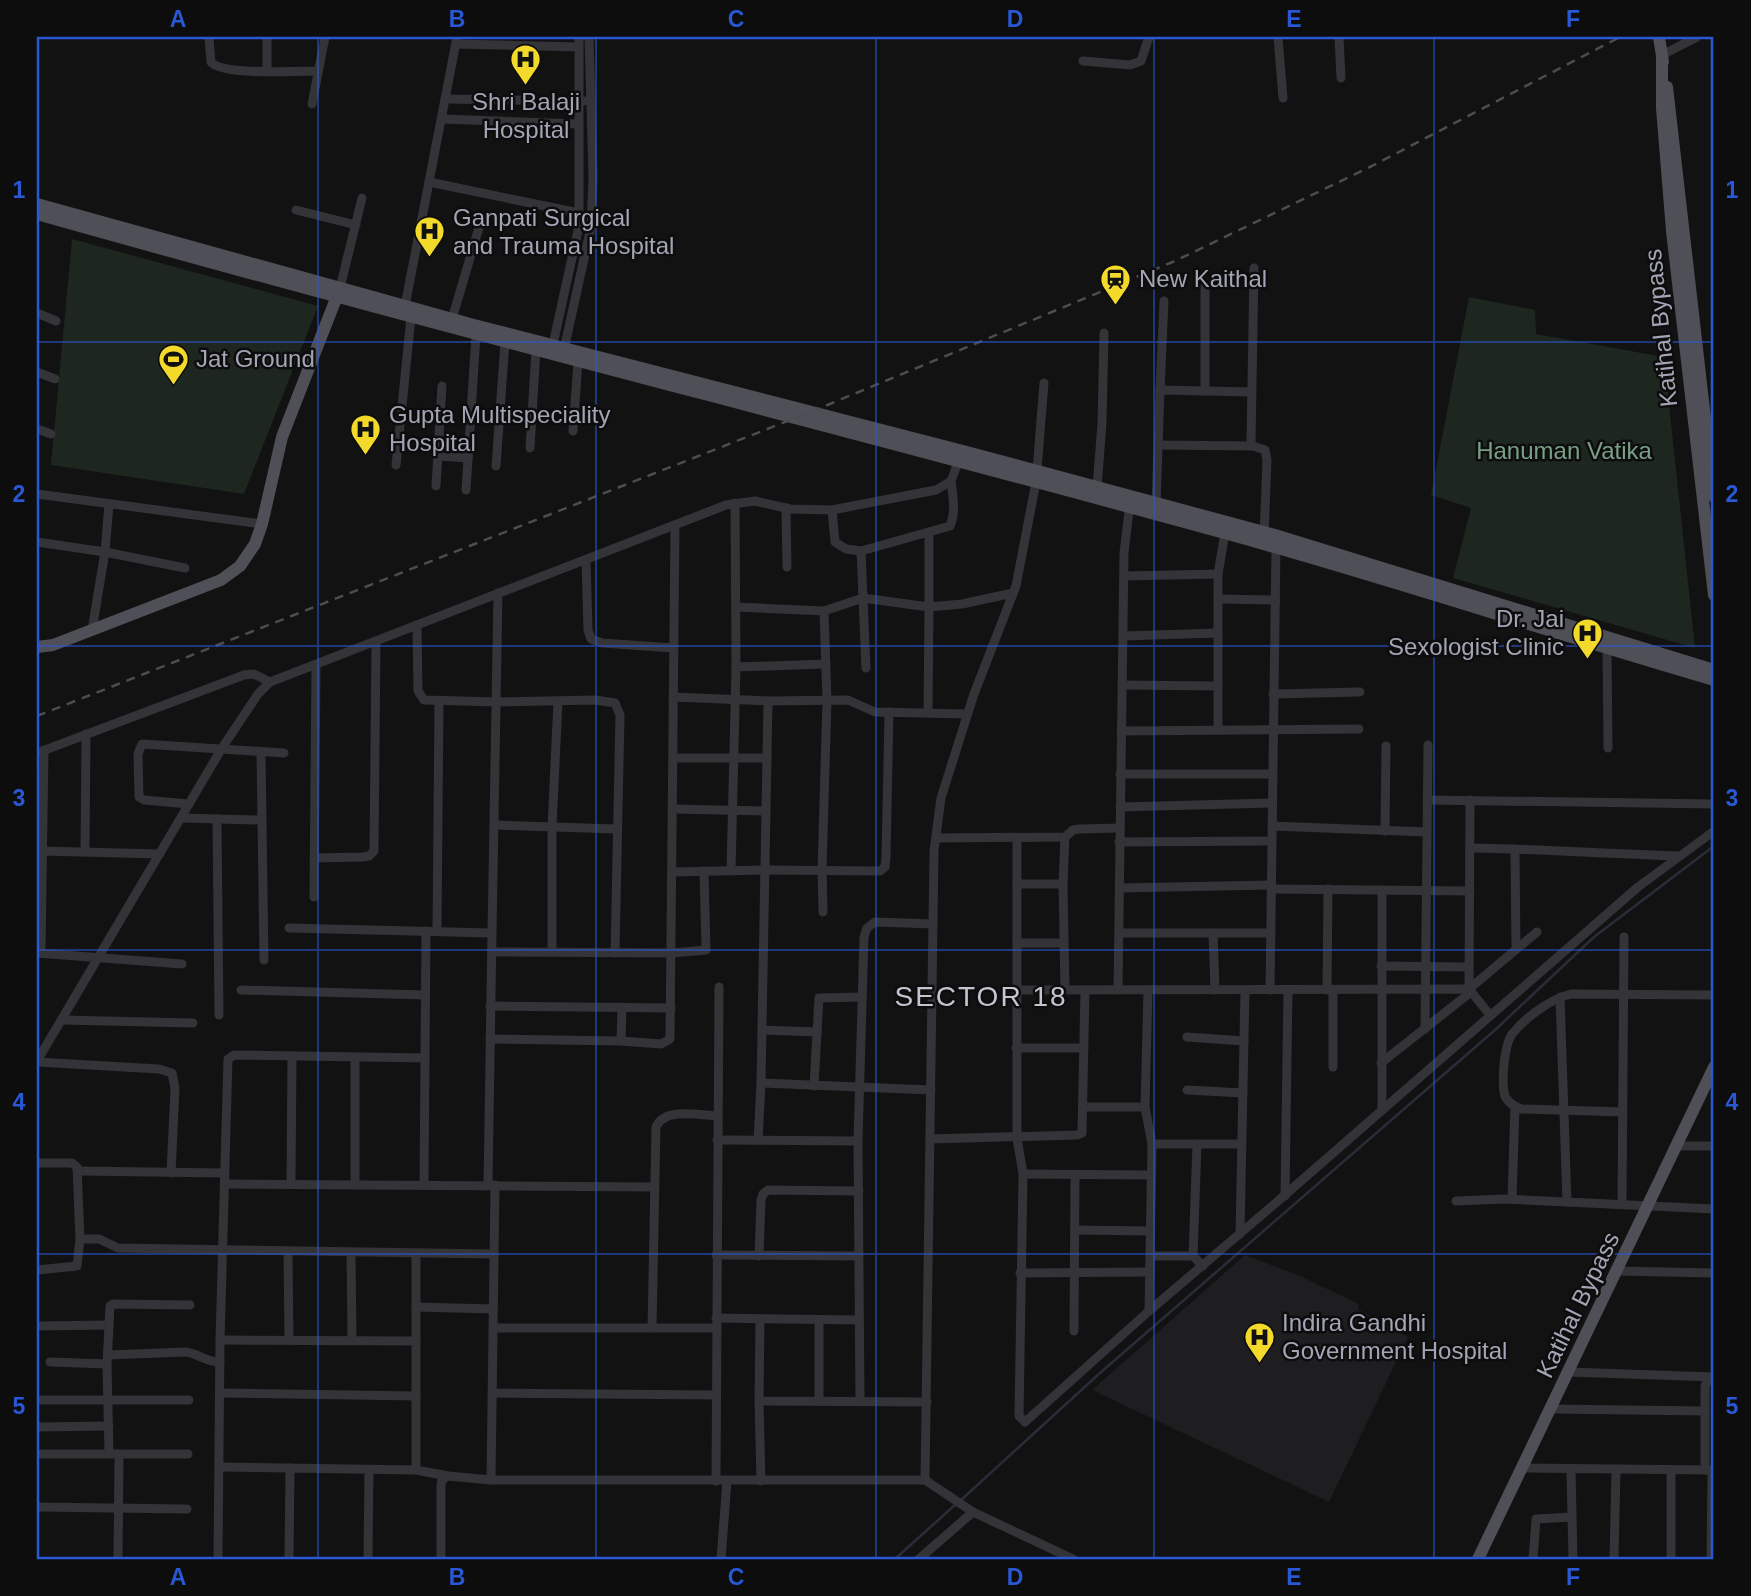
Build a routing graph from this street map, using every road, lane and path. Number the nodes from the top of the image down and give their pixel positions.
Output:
1 (209, 37) edge
2 (267, 37) edge
3 (325, 37) edge
4 (589, 37) edge
5 (1149, 37) edge
6 (1278, 37) edge
7 (1339, 37) edge
8 (1659, 37) edge
9 (1697, 37) edge
10 (457, 40) edge
11 (579, 42) edge
12 (1662, 55) junction
13 (1083, 61) dead end
14 (267, 71) junction
15 (318, 71) junction
16 (1341, 78) dead end
17 (1283, 98) dead end
18 (445, 99) junction
19 (579, 101) junction
20 (591, 101) junction
21 (312, 104) dead end
22 (442, 119) junction
23 (579, 124) junction
24 (429, 182) junction
25 (362, 198) dead end
26 (37, 204) edge
27 (296, 210) dead end
28 (37, 214) edge
29 (579, 214) junction
30 (480, 223) dead end
31 (356, 225) junction
32 (227, 262) junction
33 (1254, 268) dead end
34 (1205, 285) dead end
35 (339, 293) junction
36 (1164, 301) dead end
37 (408, 312) junction
38 (37, 313) edge
39 (452, 319) junction
40 (57, 321) dead end
41 (1104, 333) dead end
42 (476, 334) junction
43 (505, 342) junction
44 (536, 350) junction
45 (558, 352) junction
46 (578, 362) junction
47 (37, 372) edge
48 (55, 379) dead end
49 (1044, 383) dead end
50 (442, 386) dead end
51 (1160, 390) junction
52 (1205, 391) junction
53 (1251, 392) junction
54 (37, 429) edge
55 (573, 431) dead end
56 (51, 434) dead end
57 (1159, 445) junction
58 (1253, 446) junction
59 (530, 448) dead end
60 (438, 456) junction
61 (961, 456) junction
62 (468, 458) junction
63 (396, 465) dead end
64 (496, 466) dead end
65 (1036, 477) junction
66 (951, 481) junction
67 (436, 486) dead end
68 (1097, 488) junction
69 (466, 490) dead end
70 (37, 494) edge
71 (1714, 497) edge
72 (736, 503) junction
73 (1130, 503) junction
74 (109, 504) junction
75 (1156, 505) junction
76 (786, 508) junction
77 (832, 510) junction
78 (262, 524) junction
79 (675, 525) junction
80 (929, 532) junction
81 (1226, 533) junction
82 (1268, 541) junction
83 (37, 542) edge
84 (861, 551) junction
85 (106, 552) junction
86 (586, 560) junction
87 (787, 567) dead end
88 (185, 568) dead end
89 (1218, 574) junction
90 (1124, 576) junction
91 (498, 593) junction
92 (1013, 593) junction
93 (1714, 595) edge
94 (863, 598) junction
95 (1218, 599) junction
96 (1276, 600) junction
97 (736, 607) junction
98 (929, 607) junction
99 (824, 611) junction
100 (417, 625) junction
101 (92, 630) junction
102 (1218, 633) junction
103 (1123, 635) junction
104 (376, 642) junction
105 (53, 645) junction
106 (37, 647) edge
107 (1607, 647) junction
108 (674, 648) junction
109 (37, 655) edge
110 (826, 664) junction
111 (316, 665) junction
112 (736, 667) junction
113 (866, 668) dead end
114 (1714, 670) edge
115 (1714, 680) edge
116 (270, 682) junction
117 (1122, 685) junction
118 (1218, 686) junction
119 (1360, 692) dead end
120 (1273, 694) junction
121 (673, 697) junction
122 (734, 700) junction
123 (827, 700) junction
124 (439, 701) junction
125 (558, 701) junction
126 (768, 701) junction
127 (497, 702) junction
128 (889, 712) junction
129 (928, 713) junction
130 (967, 714) junction
131 (1273, 728) junction
132 (1218, 729) junction
133 (1359, 729) dead end
134 (1121, 731) junction
135 (86, 734) junction
136 (1428, 745) dead end
137 (1386, 746) dead end
138 (1608, 747) dead end
139 (222, 748) junction
140 (40, 751) edge
141 (261, 753) junction
142 (284, 753) dead end
143 (673, 758) junction
144 (767, 758) junction
145 (734, 759) junction
146 (1120, 774) junction
147 (1272, 774) junction
148 (1427, 800) junction
149 (1470, 800) junction
150 (1272, 803) junction
151 (189, 804) junction
152 (1714, 804) edge
153 (1120, 807) junction
154 (673, 809) junction
155 (732, 810) junction
156 (766, 811) junction
157 (182, 818) junction
158 (217, 819) junction
159 (260, 820) junction
160 (494, 825) junction
161 (1272, 826) junction
162 (552, 827) junction
163 (1120, 828) junction
164 (616, 829) junction
165 (1385, 831) junction
166 (1714, 831) edge
167 (1427, 832) junction
168 (40, 835) edge
169 (1065, 837) junction
170 (936, 838) junction
171 (1017, 838) junction
172 (1271, 841) junction
173 (1119, 842) junction
174 (1470, 848) junction
175 (1515, 849) junction
176 (42, 851) junction
177 (86, 852) junction
178 (160, 854) junction
179 (1679, 856) junction
180 (314, 858) junction
181 (765, 870) junction
182 (822, 870) junction
183 (704, 871) junction
184 (731, 871) junction
185 (672, 872) junction
186 (1017, 884) junction
187 (1063, 884) junction
188 (1271, 887) junction
189 (1119, 888) junction
190 (1328, 889) junction
191 (1382, 890) junction
192 (1426, 891) junction
193 (1469, 891) junction
194 (314, 897) dead end
195 (824, 912) dead end
196 (933, 924) junction
197 (289, 928) dead end
198 (426, 931) junction
199 (437, 931) junction
200 (1537, 932) dead end
201 (492, 933) junction
202 (1119, 933) junction
203 (1213, 933) junction
204 (1270, 933) junction
205 (1624, 937) dead end
206 (1017, 943) junction
207 (1063, 943) junction
208 (1516, 949) junction
209 (492, 952) junction
210 (552, 952) junction
211 (39, 953) edge
212 (615, 953) junction
213 (672, 953) junction
214 (100, 957) junction
215 (264, 960) dead end
216 (182, 964) dead end
217 (1381, 966) junction
218 (1425, 967) junction
219 (1469, 967) junction
220 (719, 987) dead end
221 (1381, 989) junction
222 (1425, 989) junction
223 (241, 990) dead end
224 (1017, 990) junction
225 (1065, 990) junction
226 (1085, 990) junction
227 (1118, 990) junction
228 (1148, 990) junction
229 (1215, 990) junction
230 (1245, 990) junction
231 (1270, 990) junction
232 (1288, 990) junction
233 (1330, 990) junction
234 (1470, 991) junction
235 (1625, 994) junction
236 (425, 995) junction
237 (1714, 995) edge
238 (862, 997) junction
239 (1560, 997) junction
240 (490, 1006) junction
241 (622, 1007) junction
242 (671, 1008) junction
243 (219, 1015) dead end
244 (1490, 1015) junction
245 (62, 1020) junction
246 (193, 1023) dead end
247 (1424, 1029) junction
248 (762, 1030) junction
249 (817, 1032) junction
250 (1187, 1037) dead end
251 (490, 1039) junction
252 (621, 1041) junction
253 (1244, 1041) junction
254 (1016, 1048) junction
255 (1084, 1048) junction
256 (292, 1056) junction
257 (355, 1057) junction
258 (425, 1058) junction
259 (37, 1062) edge
260 (1381, 1063) junction
261 (1333, 1067) dead end
262 (1713, 1074) edge
263 (761, 1083) junction
264 (814, 1086) junction
265 (859, 1089) junction
266 (931, 1090) junction
267 (1187, 1090) dead end
268 (1243, 1093) junction
269 (1083, 1107) junction
270 (1145, 1107) junction
271 (1515, 1107) junction
272 (1381, 1110) junction
273 (1565, 1110) junction
274 (1623, 1112) junction
275 (717, 1116) junction
276 (1017, 1138) junction
277 (930, 1139) junction
278 (717, 1140) junction
279 (758, 1140) junction
280 (858, 1141) junction
281 (1152, 1143) junction
282 (1197, 1144) junction
283 (1242, 1144) junction
284 (1677, 1146) junction
285 (1714, 1146) edge
286 (37, 1163) edge
287 (78, 1171) junction
288 (171, 1173) junction
289 (224, 1173) junction
290 (1023, 1174) junction
291 (1075, 1175) junction
292 (1151, 1175) junction
293 (224, 1184) junction
294 (291, 1184) junction
295 (355, 1185) junction
296 (424, 1185) junction
297 (491, 1185) junction
298 (653, 1187) junction
299 (859, 1191) junction
300 (1285, 1196) junction
301 (1513, 1199) junction
302 (1456, 1201) dead end
303 (1567, 1202) junction
304 (1622, 1203) junction
305 (1648, 1206) junction
306 (1714, 1209) edge
307 (1075, 1230) junction
308 (1150, 1231) junction
309 (1240, 1234) junction
310 (80, 1239) junction
311 (222, 1252) junction
312 (288, 1252) junction
313 (351, 1253) junction
314 (416, 1254) junction
315 (494, 1254) junction
316 (716, 1255) junction
317 (759, 1256) junction
318 (859, 1256) junction
319 (1150, 1256) junction
320 (1193, 1256) junction
321 (1203, 1266) junction
322 (37, 1270) edge
323 (1074, 1272) junction
324 (1150, 1272) junction
325 (1617, 1272) junction
326 (1020, 1273) junction
327 (1714, 1273) edge
328 (190, 1305) dead end
329 (416, 1307) junction
330 (493, 1309) junction
331 (1149, 1311) junction
332 (760, 1319) junction
333 (819, 1320) junction
334 (859, 1320) junction
335 (716, 1323) junction
336 (109, 1325) junction
337 (37, 1326) edge
338 (493, 1328) junction
339 (652, 1328) junction
340 (1074, 1331) dead end
341 (220, 1340) junction
342 (289, 1340) junction
343 (352, 1340) junction
344 (416, 1341) junction
345 (108, 1359) junction
346 (50, 1362) dead end
347 (220, 1362) junction
348 (1569, 1372) junction
349 (492, 1392) junction
350 (221, 1393) junction
351 (716, 1395) junction
352 (416, 1396) junction
353 (37, 1400) edge
354 (108, 1400) junction
355 (189, 1400) dead end
356 (759, 1401) junction
357 (819, 1401) junction
358 (860, 1401) junction
359 (927, 1402) junction
360 (1551, 1409) junction
361 (1705, 1411) junction
362 (108, 1426) junction
363 (37, 1427) edge
364 (37, 1454) edge
365 (188, 1454) dead end
366 (114, 1455) junction
367 (220, 1467) junction
368 (290, 1468) junction
369 (1523, 1468) junction
370 (369, 1469) junction
371 (416, 1470) junction
372 (1572, 1470) junction
373 (1616, 1470) junction
374 (1671, 1470) junction
375 (1710, 1470) edge
376 (448, 1476) junction
377 (491, 1480) junction
378 (925, 1480) junction
379 (716, 1481) junction
380 (727, 1481) junction
381 (761, 1481) junction
382 (37, 1507) edge
383 (119, 1508) junction
384 (187, 1509) dead end
385 (970, 1510) junction
386 (1572, 1517) junction
387 (118, 1559) edge
388 (218, 1559) edge
389 (289, 1559) edge
390 (368, 1559) edge
391 (441, 1559) edge
392 (721, 1559) edge
393 (919, 1559) edge
394 (1073, 1559) edge
395 (1478, 1559) edge
396 (1533, 1559) edge
397 (1573, 1559) edge
398 (1614, 1559) edge
399 (1671, 1559) edge
400 (1711, 1559) edge

1 - 14 street
2 - 14 street
3 - 15 street
4 - 20 street
5 - 13 street
6 - 17 street
7 - 16 street
8 - 12 main road, Katihal Bypass
9 - 12 street
10 - 11 street
10 - 18 street
11 - 19 street
12 - 71 main road, Katihal Bypass
12 - 93 main road, Katihal Bypass
14 - 15 street
15 - 21 street
18 - 19 street
18 - 22 street
19 - 20 street
19 - 23 street
20 - 45 street
22 - 23 street
22 - 24 street
23 - 29 street
24 - 29 street
24 - 37 street
25 - 31 street
26 - 32 main road
27 - 31 street
28 - 32 main road
29 - 45 street
30 - 39 street
31 - 35 street
32 - 35 main road
33 - 53 street
34 - 52 street
35 - 37 main road
35 - 78 main road
36 - 51 street
37 - 39 main road
37 - 42 main road
37 - 63 street
38 - 40 street
39 - 45 main road
41 - 68 street
42 - 43 main road
42 - 62 street
43 - 44 main road
43 - 64 street
44 - 45 main road
44 - 59 street
45 - 46 main road
45 - 61 main road
46 - 55 street
46 - 61 main road
47 - 48 street
49 - 65 street
50 - 60 street
51 - 52 street
51 - 57 street
52 - 53 street
53 - 58 street
54 - 56 street
57 - 58 street
57 - 75 street
58 - 82 street
60 - 62 street
60 - 67 street
61 - 65 main road
61 - 66 street
62 - 69 street
65 - 68 main road
65 - 73 main road
65 - 92 street
66 - 77 street
66 - 80 street
68 - 73 main road
70 - 74 street
72 - 76 street
72 - 79 street
72 - 97 street
73 - 75 main road
73 - 81 main road
73 - 90 street
74 - 78 street
74 - 85 street
75 - 82 main road
76 - 77 street
76 - 87 street
77 - 84 street
78 - 101 main road
79 - 86 street
79 - 108 street
80 - 84 street
80 - 98 street
81 - 82 main road
81 - 89 street
82 - 96 street
82 - 107 main road
82 - 114 main road
83 - 85 street
84 - 94 street
85 - 88 street
85 - 101 street
86 - 91 street
86 - 108 street
89 - 90 street
89 - 95 street
90 - 103 street
91 - 100 street
91 - 127 street
92 - 98 street
92 - 130 street
94 - 98 street
94 - 99 street
94 - 113 street
95 - 96 street
95 - 102 street
96 - 120 street
97 - 99 street
97 - 112 street
98 - 129 street
99 - 110 street
100 - 104 street
100 - 124 street
101 - 105 main road
102 - 103 street
102 - 118 street
103 - 117 street
104 - 111 street
104 - 180 street
105 - 106 main road
105 - 109 main road
107 - 115 main road
107 - 138 street
108 - 121 street
110 - 112 street
110 - 123 street
111 - 116 street
111 - 180 street
112 - 122 street
116 - 135 street
116 - 139 street
117 - 118 street
117 - 134 street
118 - 132 street
119 - 120 street
120 - 131 street
121 - 122 street
121 - 143 street
122 - 126 street
122 - 145 street
123 - 126 street
123 - 128 street
123 - 182 street
124 - 127 street
124 - 199 street
125 - 127 street
125 - 162 street
125 - 164 street
126 - 144 street
127 - 160 street
128 - 129 street
128 - 182 street
129 - 130 street
130 - 170 street
131 - 132 street
131 - 133 street
131 - 147 street
132 - 134 street
134 - 146 street
135 - 140 street
135 - 177 street
136 - 148 street
137 - 165 street
139 - 141 street
139 - 151 street
139 - 151 street
140 - 168 street
141 - 142 street
141 - 159 street
143 - 145 street
143 - 154 street
144 - 145 street
144 - 156 street
145 - 155 street
146 - 147 street
146 - 153 street
147 - 150 street
148 - 149 street
148 - 167 street
149 - 152 street
149 - 174 street
150 - 153 street
150 - 161 street
151 - 157 street
153 - 163 street
154 - 155 street
154 - 185 street
155 - 156 street
155 - 184 street
156 - 181 street
157 - 158 street
157 - 178 street
158 - 159 street
158 - 243 street
159 - 215 street
160 - 162 street
160 - 201 street
161 - 165 street
161 - 172 street
162 - 164 street
162 - 210 street
163 - 169 street
163 - 173 street
164 - 212 street
165 - 167 street
166 - 179 street
167 - 192 street
168 - 176 street
169 - 171 street
169 - 187 street
170 - 171 street
170 - 196 street
171 - 186 street
172 - 173 street
172 - 188 street
173 - 189 street
174 - 175 street
174 - 193 street
175 - 179 street
175 - 208 street
176 - 177 street
176 - 211 street
177 - 178 street
178 - 214 street
179 - 244 street
180 - 194 street
181 - 182 street
181 - 184 street
181 - 248 street
182 - 195 street
183 - 184 street
183 - 185 street
183 - 213 street
185 - 213 street
186 - 187 street
186 - 206 street
187 - 207 street
188 - 189 street
188 - 190 street
188 - 204 street
189 - 202 street
190 - 191 street
190 - 233 street
191 - 192 street
191 - 217 street
192 - 193 street
192 - 218 street
193 - 219 street
196 - 238 street
196 - 266 street
197 - 198 street
198 - 199 street
198 - 236 street
199 - 201 street
200 - 208 street
201 - 209 street
202 - 203 street
202 - 227 street
203 - 204 street
203 - 229 street
204 - 231 street
205 - 235 street
206 - 207 street
206 - 224 street
207 - 225 street
208 - 234 street
209 - 210 street
209 - 240 street
210 - 212 street
211 - 214 street
212 - 213 street
213 - 242 street
214 - 216 street
214 - 245 street
217 - 218 street
217 - 221 street
218 - 219 street
218 - 222 street
219 - 234 street
220 - 275 street
221 - 222 street
221 - 233 street
221 - 260 street
222 - 234 street
222 - 247 street
223 - 236 street
224 - 225 street
224 - 254 street
225 - 226 street
226 - 227 street
226 - 255 street
227 - 228 street
228 - 229 street
228 - 270 street
229 - 230 street
230 - 231 street
230 - 253 street
231 - 232 street
232 - 233 street
232 - 300 street
233 - 261 street
234 - 244 street
234 - 247 street
235 - 237 street
235 - 239 street
235 - 274 street
236 - 258 street
238 - 249 street
238 - 265 street
239 - 271 street
239 - 273 street
240 - 241 street
240 - 251 street
241 - 242 street
241 - 252 street
242 - 252 street
244 - 272 street
245 - 246 street
245 - 259 street
247 - 260 street
248 - 249 street
248 - 263 street
249 - 264 street
250 - 253 street
251 - 252 street
251 - 297 street
253 - 268 street
254 - 255 street
254 - 276 street
255 - 269 street
256 - 257 street
256 - 289 street
256 - 294 street
257 - 258 street
257 - 295 street
258 - 296 street
259 - 288 street
260 - 272 street
262 - 284 main road, Katihal Bypass
263 - 264 street
263 - 279 street
264 - 265 street
265 - 266 street
265 - 280 street
266 - 277 street
267 - 268 street
268 - 283 street
269 - 270 street
269 - 276 street
270 - 281 street
271 - 273 street
271 - 301 street
272 - 300 street
273 - 274 street
273 - 303 street
274 - 304 street
275 - 278 street
275 - 298 street
276 - 277 street
276 - 290 street
277 - 359 street
278 - 279 street
278 - 316 street
279 - 280 street
280 - 299 street
281 - 282 street
281 - 292 street
282 - 283 street
282 - 320 street
283 - 309 street
284 - 285 street
284 - 305 main road, Katihal Bypass
286 - 287 street
287 - 288 street
287 - 310 street
288 - 289 street
289 - 293 street
290 - 291 street
290 - 326 street
291 - 292 street
291 - 307 street
292 - 308 street
293 - 294 street
293 - 311 street
294 - 295 street
295 - 296 street
296 - 297 street
297 - 298 street
297 - 315 street
298 - 339 street
299 - 317 street
299 - 318 street
300 - 309 street
301 - 302 street
301 - 303 street
303 - 304 street
304 - 305 street
305 - 306 street
305 - 325 main road, Katihal Bypass
307 - 308 street
307 - 323 street
308 - 319 street
309 - 321 street
310 - 311 street
310 - 322 street
311 - 312 street
311 - 341 street
312 - 313 street
312 - 342 street
313 - 314 street
313 - 343 street
314 - 315 street
314 - 329 street
315 - 330 street
316 - 317 street
316 - 335 street
317 - 318 street
318 - 334 street
319 - 320 street
319 - 324 street
320 - 321 street
321 - 331 street
323 - 324 street
323 - 326 street
323 - 340 street
324 - 331 street
325 - 327 street
325 - 348 main road, Katihal Bypass
326 - 331 street
328 - 336 street
329 - 330 street
329 - 344 street
330 - 338 street
332 - 333 street
332 - 335 street
332 - 356 street
333 - 334 street
333 - 357 street
334 - 358 street
335 - 339 street
335 - 351 street
336 - 337 street
336 - 345 street
338 - 339 street
338 - 349 street
341 - 342 street
341 - 347 street
342 - 343 street
343 - 344 street
344 - 352 street
345 - 346 street
345 - 347 street
345 - 354 street
347 - 350 street
348 - 360 main road, Katihal Bypass
348 - 361 street
349 - 351 street
349 - 377 street
350 - 352 street
350 - 367 street
351 - 379 street
352 - 371 street
353 - 354 street
354 - 355 street
354 - 362 street
356 - 357 street
356 - 381 street
357 - 358 street
358 - 359 street
359 - 378 street
360 - 361 street
360 - 369 main road, Katihal Bypass
361 - 375 street
362 - 363 street
362 - 366 street
364 - 366 street
365 - 366 street
366 - 383 street
367 - 368 street
367 - 388 street
368 - 370 street
368 - 389 street
369 - 372 street
369 - 395 main road, Katihal Bypass
370 - 371 street
370 - 390 street
371 - 376 street
372 - 373 street
372 - 386 street
373 - 374 street
373 - 398 street
374 - 375 street
374 - 399 street
375 - 400 street
376 - 377 street
376 - 391 street
377 - 379 street
378 - 381 street
378 - 385 street
379 - 380 street
380 - 381 street
380 - 392 street
382 - 383 street
383 - 384 street
383 - 387 street
385 - 393 street
385 - 394 street
386 - 396 street
386 - 397 street

